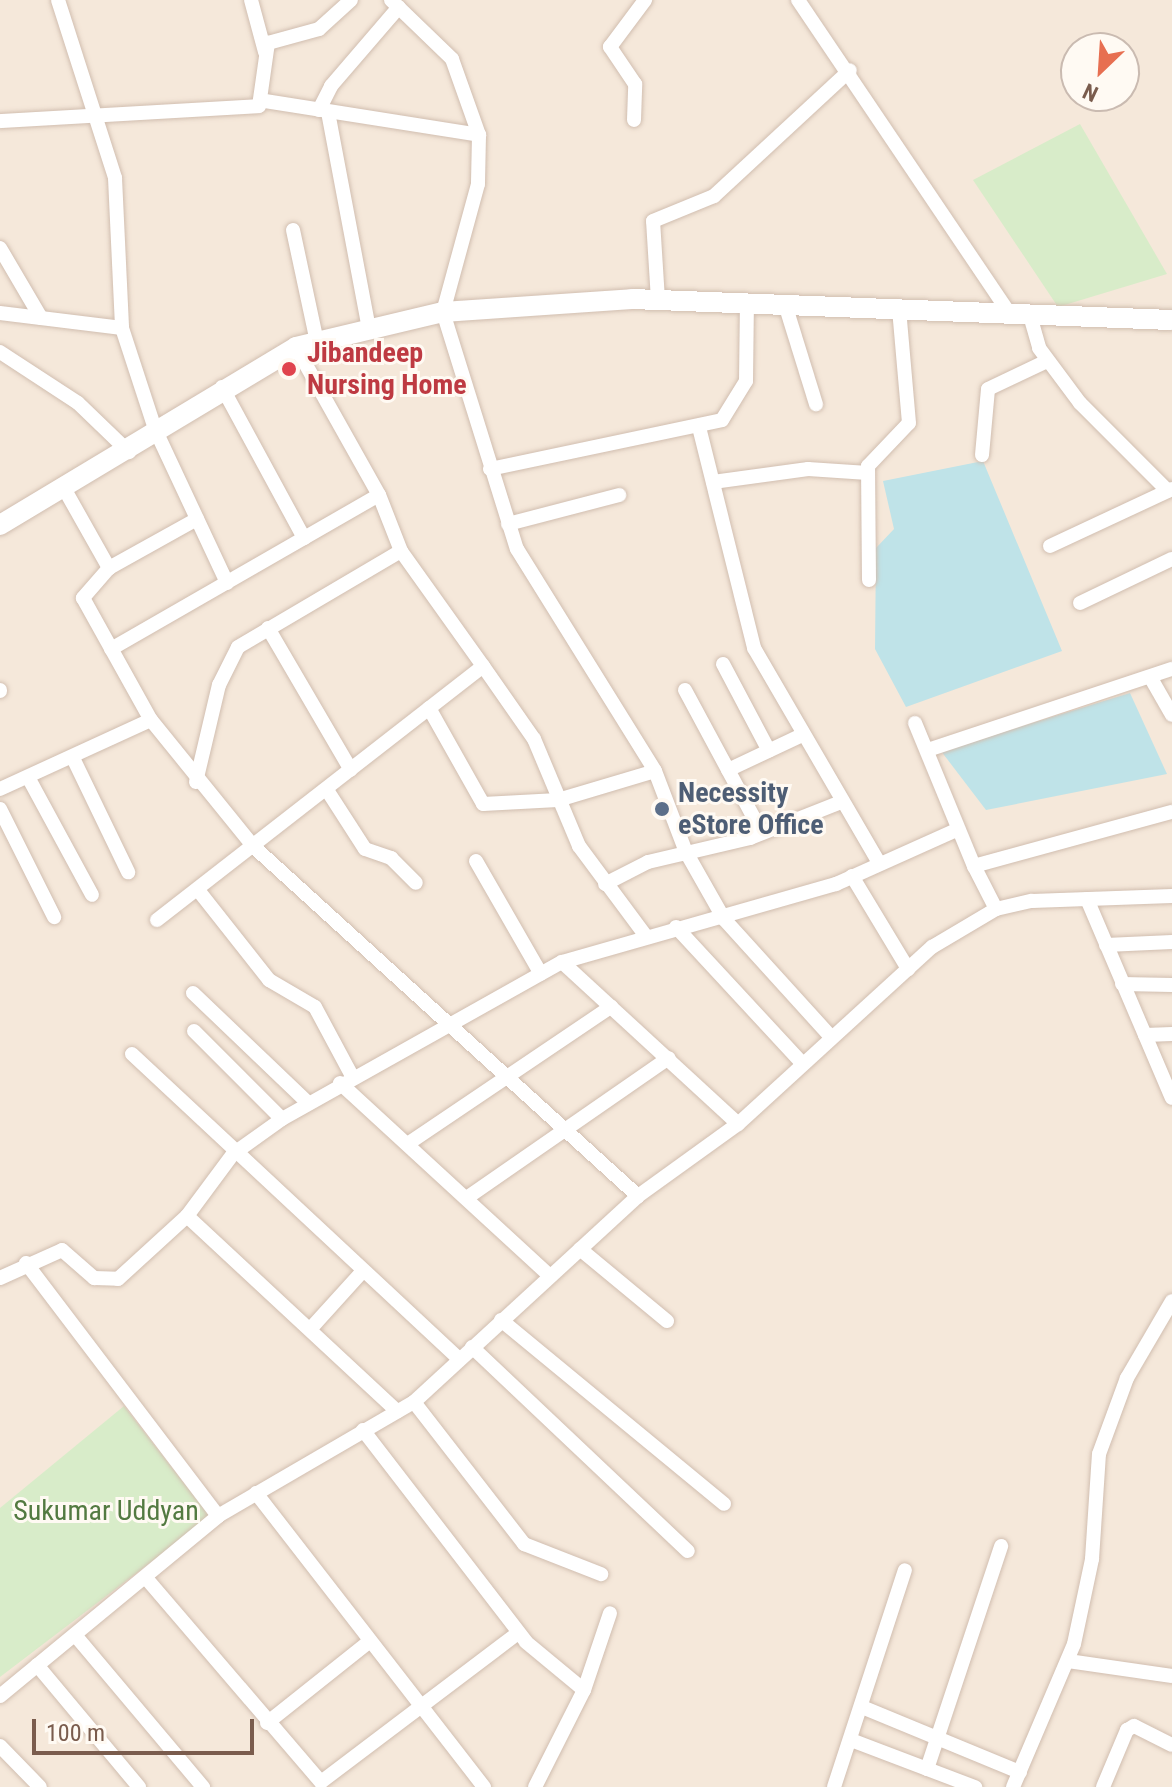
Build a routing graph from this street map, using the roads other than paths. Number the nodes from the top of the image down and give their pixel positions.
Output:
1 (58, 0) edge
2 (251, 0) edge
3 (351, 0) edge
4 (645, 0) edge
5 (798, 0) edge
6 (395, 3) edge
7 (265, 52) junction
8 (850, 70) junction
9 (265, 101) junction
10 (324, 111) junction
11 (96, 114) junction
12 (634, 120) dead end
13 (0, 121) edge
14 (479, 135) junction
15 (293, 230) dead end
16 (0, 248) edge
17 (658, 300) junction
18 (747, 302) junction
19 (785, 304) junction
20 (899, 308) junction
21 (443, 312) junction
22 (1018, 312) junction
23 (0, 313) edge
24 (41, 318) junction
25 (1172, 320) edge
26 (122, 328) junction
27 (369, 330) junction
28 (306, 344) junction
29 (0, 352) edge
30 (1047, 361) junction
31 (222, 387) junction
32 (816, 404) dead end
33 (699, 427) junction
34 (155, 429) junction
35 (129, 452) junction
36 (982, 455) dead end
37 (490, 469) junction
38 (868, 473) junction
39 (713, 482) junction
40 (65, 490) junction
41 (1170, 490) edge
42 (379, 495) junction
43 (619, 495) dead end
44 (197, 519) junction
45 (508, 524) junction
46 (0, 525) edge
47 (304, 538) junction
48 (1050, 546) dead end
49 (401, 551) junction
50 (1172, 559) edge
51 (109, 568) junction
52 (869, 580) dead end
53 (227, 583) junction
54 (1080, 603) dead end
55 (268, 628) junction
56 (111, 649) junction
57 (723, 664) dead end
58 (483, 666) junction
59 (1172, 669) edge
60 (1152, 680) junction
61 (685, 690) dead end
62 (429, 708) junction
63 (1172, 715) edge
64 (151, 720) junction
65 (915, 723) dead end
66 (800, 736) junction
67 (928, 750) junction
68 (769, 751) junction
69 (73, 758) junction
70 (351, 770) junction
71 (728, 770) junction
72 (655, 771) junction
73 (28, 777) junction
74 (196, 782) junction
75 (0, 789) edge
76 (327, 790) junction
77 (558, 800) junction
78 (841, 802) junction
79 (0, 809) edge
80 (1172, 812) edge
81 (956, 830) junction
82 (762, 833) junction
83 (254, 847) junction
84 (686, 852) junction
85 (476, 861) dead end
86 (879, 863) junction
87 (974, 866) junction
88 (128, 872) dead end
89 (852, 876) junction
90 (416, 883) dead end
91 (605, 884) junction
92 (198, 890) junction
93 (92, 895) dead end
94 (1172, 896) edge
95 (1087, 899) junction
96 (996, 909) junction
97 (54, 917) dead end
98 (724, 919) junction
99 (157, 920) dead end
100 (676, 927) junction
101 (645, 935) junction
102 (1172, 942) edge
103 (1106, 945) junction
104 (562, 962) junction
105 (908, 969) junction
106 (541, 974) junction
107 (1122, 984) junction
108 (1172, 985) edge
109 (193, 993) dead end
110 (611, 1007) junction
111 (449, 1025) junction
112 (194, 1031) dead end
113 (1172, 1034) edge
114 (1145, 1035) junction
115 (830, 1036) junction
116 (132, 1054) dead end
117 (669, 1058) junction
118 (802, 1063) junction
119 (346, 1080) junction
120 (508, 1080) junction
121 (1168, 1080) edge
122 (1172, 1098) edge
123 (308, 1103) junction
124 (282, 1119) junction
125 (738, 1124) junction
126 (566, 1129) junction
127 (409, 1143) junction
128 (233, 1154) junction
129 (638, 1196) junction
130 (468, 1197) junction
131 (187, 1216) junction
132 (580, 1249) junction
133 (26, 1263) junction
134 (361, 1273) junction
135 (550, 1276) junction
136 (0, 1278) edge
137 (1172, 1301) edge
138 (501, 1320) junction
139 (667, 1321) dead end
140 (313, 1326) junction
141 (472, 1347) junction
142 (459, 1359) junction
143 (414, 1402) junction
144 (397, 1411) junction
145 (363, 1430) junction
146 (256, 1493) junction
147 (724, 1504) dead end
148 (218, 1516) junction
149 (1001, 1546) dead end
150 (688, 1551) dead end
151 (905, 1570) dead end
152 (601, 1574) dead end
153 (146, 1578) junction
154 (610, 1613) dead end
155 (518, 1633) junction
156 (75, 1635) junction
157 (369, 1642) junction
158 (1068, 1661) junction
159 (37, 1665) junction
160 (1172, 1676) edge
161 (584, 1690) junction
162 (0, 1696) edge
163 (417, 1705) junction
164 (862, 1707) junction
165 (267, 1723) junction
166 (939, 1734) junction
167 (851, 1740) junction
168 (1172, 1745) edge
169 (0, 1746) edge
170 (927, 1769) junction
171 (1020, 1772) junction
172 (322, 1784) edge
173 (40, 1787) edge
174 (139, 1787) edge
175 (203, 1787) edge
176 (484, 1787) edge
177 (535, 1787) edge
178 (834, 1787) edge
179 (975, 1787) edge
180 (1013, 1787) edge
181 (1103, 1787) edge

1 - 11 street
2 - 7 street
3 - 7 street
4 - 12 street
5 - 8 street
6 - 10 street
6 - 14 street
7 - 9 street
8 - 17 street
8 - 22 street
9 - 10 street
9 - 11 street
10 - 14 street
10 - 27 street
11 - 13 street
11 - 26 street
14 - 21 street
15 - 28 street
16 - 24 street
17 - 18 street
17 - 21 street
18 - 19 street
18 - 33 street
19 - 20 street
19 - 32 street
20 - 22 street
20 - 38 street
21 - 27 street
21 - 37 street
22 - 25 street
22 - 30 street
23 - 24 street
24 - 26 street
26 - 34 street
27 - 28 street
28 - 31 street
28 - 42 street
29 - 35 street
30 - 36 street
30 - 41 street
31 - 34 street
31 - 47 street
33 - 37 street
33 - 39 street
34 - 35 street
34 - 44 street
35 - 40 street
37 - 45 street
38 - 39 street
38 - 52 street
39 - 66 street
40 - 46 street
40 - 51 street
41 - 48 street
42 - 47 street
42 - 49 street
43 - 45 street
44 - 51 street
44 - 53 street
45 - 72 street
47 - 53 street
49 - 55 street
49 - 58 street
50 - 54 street
51 - 56 street
53 - 56 street
55 - 70 street
55 - 74 street
56 - 64 street
57 - 68 street
58 - 62 street
58 - 77 street
59 - 60 street
60 - 63 street
60 - 67 street
61 - 71 street
62 - 70 street
62 - 77 street
64 - 69 street
64 - 74 street
65 - 67 street
66 - 68 street
66 - 78 street
67 - 81 street
68 - 71 street
69 - 73 street
69 - 88 street
70 - 76 street
71 - 82 street
72 - 77 street
72 - 84 street
73 - 75 street
73 - 93 street
74 - 83 street
76 - 83 street
76 - 90 street
77 - 91 street
78 - 82 street
78 - 86 street
79 - 97 street
80 - 87 street
81 - 86 street
81 - 87 street
82 - 84 street
83 - 92 street
83 - 111 street
84 - 91 street
84 - 98 street
85 - 106 street
86 - 89 street
87 - 96 street
89 - 98 street
89 - 105 street
91 - 101 street
92 - 99 street
92 - 119 street
94 - 95 street
95 - 96 street
95 - 103 street
96 - 105 street
98 - 100 street
98 - 115 street
100 - 101 street
100 - 118 street
101 - 104 street
102 - 103 street
103 - 107 street
104 - 106 street
104 - 110 street
105 - 115 street
106 - 111 street
107 - 108 street
107 - 114 street
109 - 123 street
110 - 117 street
110 - 120 street
111 - 119 street
111 - 120 street
112 - 124 street
113 - 114 street
114 - 121 street
115 - 118 street
116 - 128 street
117 - 125 street
117 - 126 street
118 - 125 street
119 - 123 street
119 - 127 street
120 - 126 street
120 - 127 street
121 - 122 street
123 - 124 street
124 - 128 street
125 - 129 street
126 - 129 street
126 - 130 street
127 - 130 street
128 - 131 street
128 - 134 street
129 - 132 street
130 - 135 street
131 - 133 street
131 - 140 street
132 - 135 street
132 - 139 street
133 - 136 street
133 - 148 street
134 - 140 street
134 - 142 street
135 - 138 street
137 - 158 street
138 - 141 street
138 - 147 street
140 - 144 street
141 - 142 street
141 - 150 street
142 - 143 street
143 - 144 street
143 - 152 street
144 - 145 street
145 - 146 street
145 - 155 street
146 - 148 street
146 - 157 street
148 - 153 street
149 - 166 street
151 - 164 street
153 - 156 street
153 - 165 street
154 - 161 street
155 - 161 street
155 - 163 street
156 - 159 street
156 - 175 street
157 - 163 street
157 - 165 street
158 - 160 street
158 - 171 street
159 - 162 street
159 - 174 street
161 - 177 street
163 - 172 street
163 - 176 street
164 - 166 street
164 - 167 street
165 - 172 street
166 - 170 street
166 - 171 street
167 - 170 street
167 - 178 street
168 - 181 street
169 - 173 street
170 - 179 street
171 - 180 street

